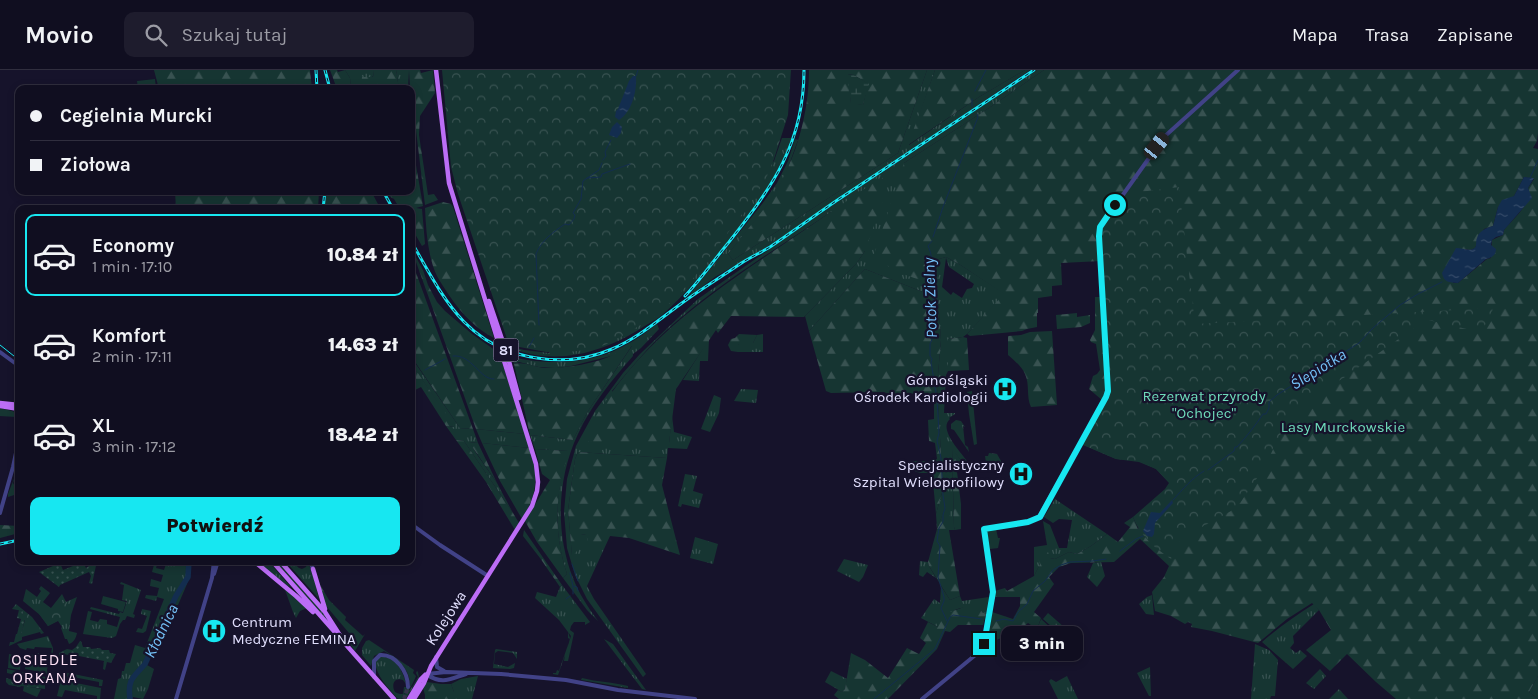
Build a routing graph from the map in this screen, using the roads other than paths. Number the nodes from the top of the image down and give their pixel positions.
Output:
1 (436, 70) edge
2 (1238, 70) edge
3 (0, 352) edge
4 (15, 363) edge
5 (0, 404) edge
6 (15, 404) edge
7 (15, 408) edge
8 (15, 458) edge
9 (0, 513) edge
10 (415, 527) edge
11 (214, 565) edge
12 (217, 565) edge
13 (259, 565) edge
14 (275, 565) edge
15 (283, 565) edge
16 (312, 565) edge
17 (313, 569) joint
18 (488, 576) junction
19 (212, 578) junction
20 (330, 619) junction
21 (327, 625) junction
22 (347, 647) junction
23 (436, 657) junction
24 (446, 672) junction
25 (471, 673) junction
26 (426, 674) junction
27 (374, 677) junction
28 (433, 678) junction
29 (424, 683) junction
30 (408, 687) tunnel mouth
31 (410, 698) edge
32 (176, 699) edge
33 (394, 699) edge
34 (695, 699) edge
35 (922, 699) edge

1 - 18 main road, 81
2 - 35 street
3 - 4 street
5 - 6 main road
5 - 7 main road
8 - 9 street
10 - 18 street
11 - 19 street
12 - 19 street
13 - 21 main road
14 - 21 main road
15 - 20 main road
16 - 17 street
17 - 20 main road
18 - 23 main road, Kolejowa / 81
19 - 32 street
20 - 22 main road
21 - 22 main road
22 - 27 main road
23 - 24 street
23 - 26 main road, Kolejowa / 81
24 - 25 street
24 - 26 street
25 - 28 street
25 - 34 street
26 - 28 street
26 - 29 main road, Kolejowa / 81
26 - 31 main road, Kolejowa / 81
27 - 30 street
27 - 33 main road
28 - 29 street
29 - 31 main road, Kolejowa / 81

